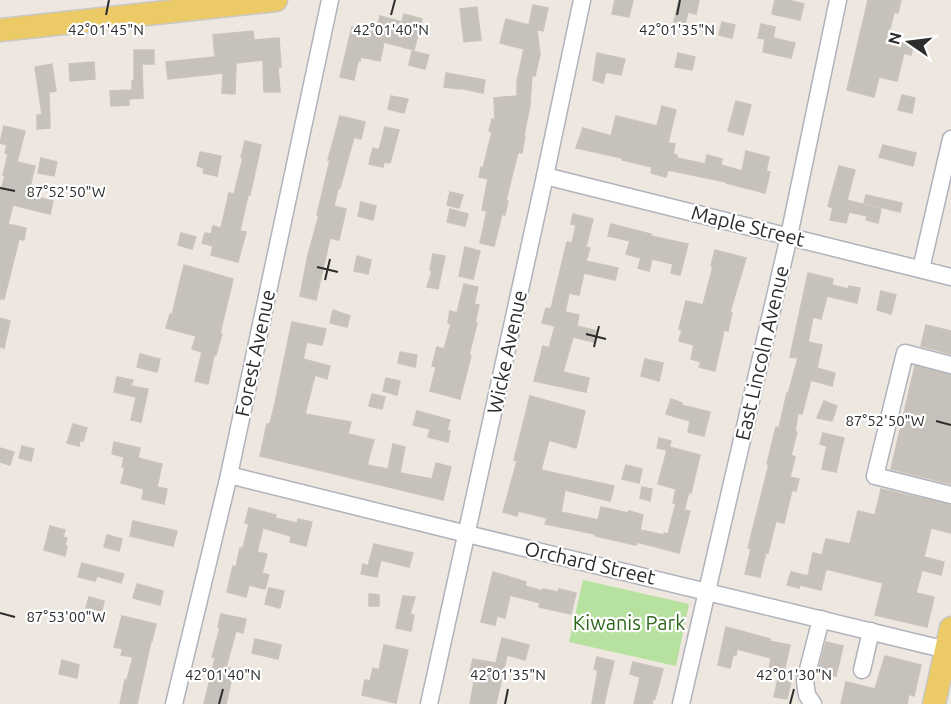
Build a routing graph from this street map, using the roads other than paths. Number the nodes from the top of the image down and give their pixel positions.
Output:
1 (276, 0) edge
2 (330, 0) edge
3 (582, 0) edge
4 (838, 0) edge
5 (0, 30) edge
6 (951, 139) edge
7 (545, 176) junction
8 (789, 236) junction
9 (921, 269) junction
10 (951, 277) edge
11 (951, 365) edge
12 (229, 475) junction
13 (951, 495) edge
14 (467, 534) junction
15 (707, 591) junction
16 (821, 619) junction
17 (871, 631) junction
18 (949, 643) edge
19 (862, 670) dead end
20 (174, 704) edge
21 (429, 704) edge
22 (681, 704) edge
23 (813, 704) edge
24 (934, 704) edge

1 - 5 main road
2 - 12 street, Forest Avenue
3 - 7 street, Wicke Avenue
4 - 8 street, East Lincoln Avenue
6 - 9 street
7 - 8 street, Maple Street
7 - 14 street, Wicke Avenue
8 - 9 street, Maple Street
8 - 15 street, East Lincoln Avenue
9 - 10 street, Maple Street
11 - 13 street
12 - 14 street, Orchard Street
12 - 20 street, Forest Avenue
14 - 15 street, Orchard Street
14 - 21 street, Wicke Avenue
15 - 16 street, Orchard Street
15 - 22 street, East Lincoln Avenue
16 - 17 street, Orchard Street
16 - 23 street
17 - 18 street, Orchard Street
17 - 19 street
18 - 24 main road

